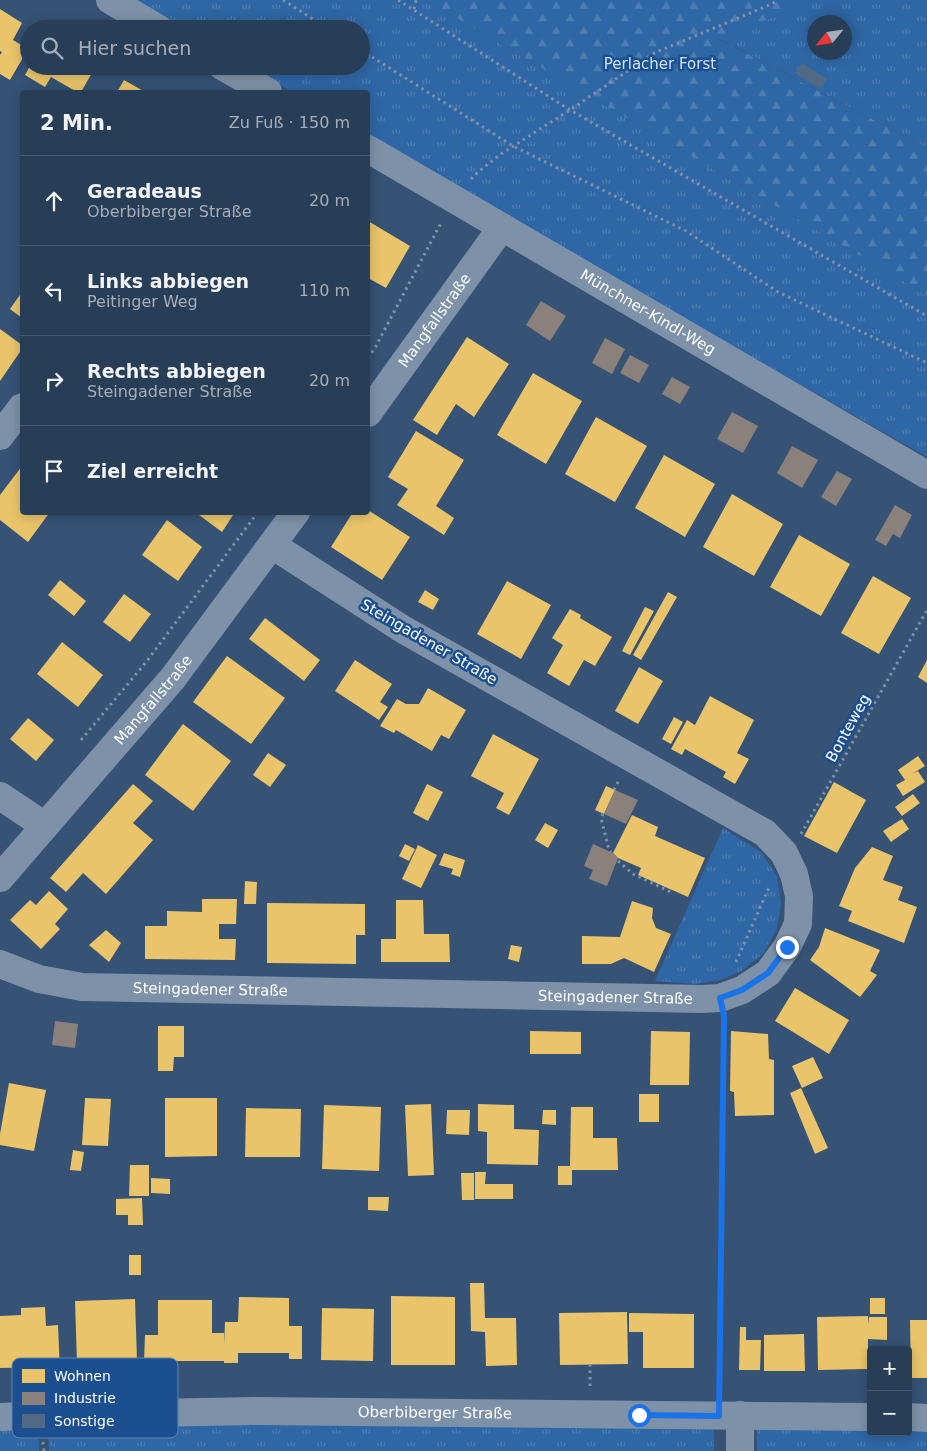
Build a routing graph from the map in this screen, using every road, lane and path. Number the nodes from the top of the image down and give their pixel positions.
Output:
1 (110, 0) edge
2 (283, 0) edge
3 (398, 0) edge
4 (416, 0) edge
5 (777, 0) edge
6 (414, 10) junction
7 (144, 20) edge
8 (314, 20) edge
9 (370, 56) edge
10 (231, 78) edge
11 (263, 90) edge
12 (570, 110) junction
13 (513, 146) junction
14 (370, 150) edge
15 (454, 199) junction
16 (502, 227) junction
17 (927, 316) edge
18 (370, 355) edge
19 (927, 363) edge
20 (20, 410) edge
21 (370, 411) edge
22 (0, 436) edge
23 (927, 475) edge
24 (256, 515) edge
25 (294, 515) edge
26 (272, 545) junction
27 (927, 610) edge
28 (75, 747) dead end
29 (0, 796) edge
30 (603, 814) dead end
31 (45, 826) junction
32 (611, 852) dead end
33 (784, 853) junction
34 (618, 861) dead end
35 (0, 878) edge
36 (673, 894) dead end
37 (0, 964) edge
38 (720, 998) junction
39 (590, 1364) dead end
40 (590, 1385) dead end
41 (178, 1412) edge
42 (729, 1415) junction
43 (867, 1417) edge
44 (912, 1417) edge
45 (927, 1418) edge
46 (740, 1451) edge

1 - 7 street
2 - 8 path
3 - 6 path
4 - 6 path
5 - 12 path
6 - 12 path
9 - 13 path
10 - 11 street
12 - 13 path
12 - 17 path
13 - 15 path
13 - 19 path
14 - 15 street, Münchner-Kindl-Weg
15 - 16 street, Münchner-Kindl-Weg
15 - 18 path
16 - 21 street, Mangfallstraße
16 - 23 street, Münchner-Kindl-Weg
20 - 22 street
24 - 28 path
25 - 26 street, Mangfallstraße
26 - 31 street, Mangfallstraße
26 - 33 street, Steingadener Straße
27 - 33 path, Bonteweg
29 - 31 street
30 - 32 path
31 - 35 street, Mangfallstraße
33 - 38 path, Bonteweg
33 - 38 street, Steingadener Straße
34 - 36 path
37 - 38 street, Steingadener Straße
38 - 42 path
39 - 40 path
41 - 42 street, Oberbiberger Straße
42 - 43 street, Oberbiberger Straße
42 - 46 street
44 - 45 street

